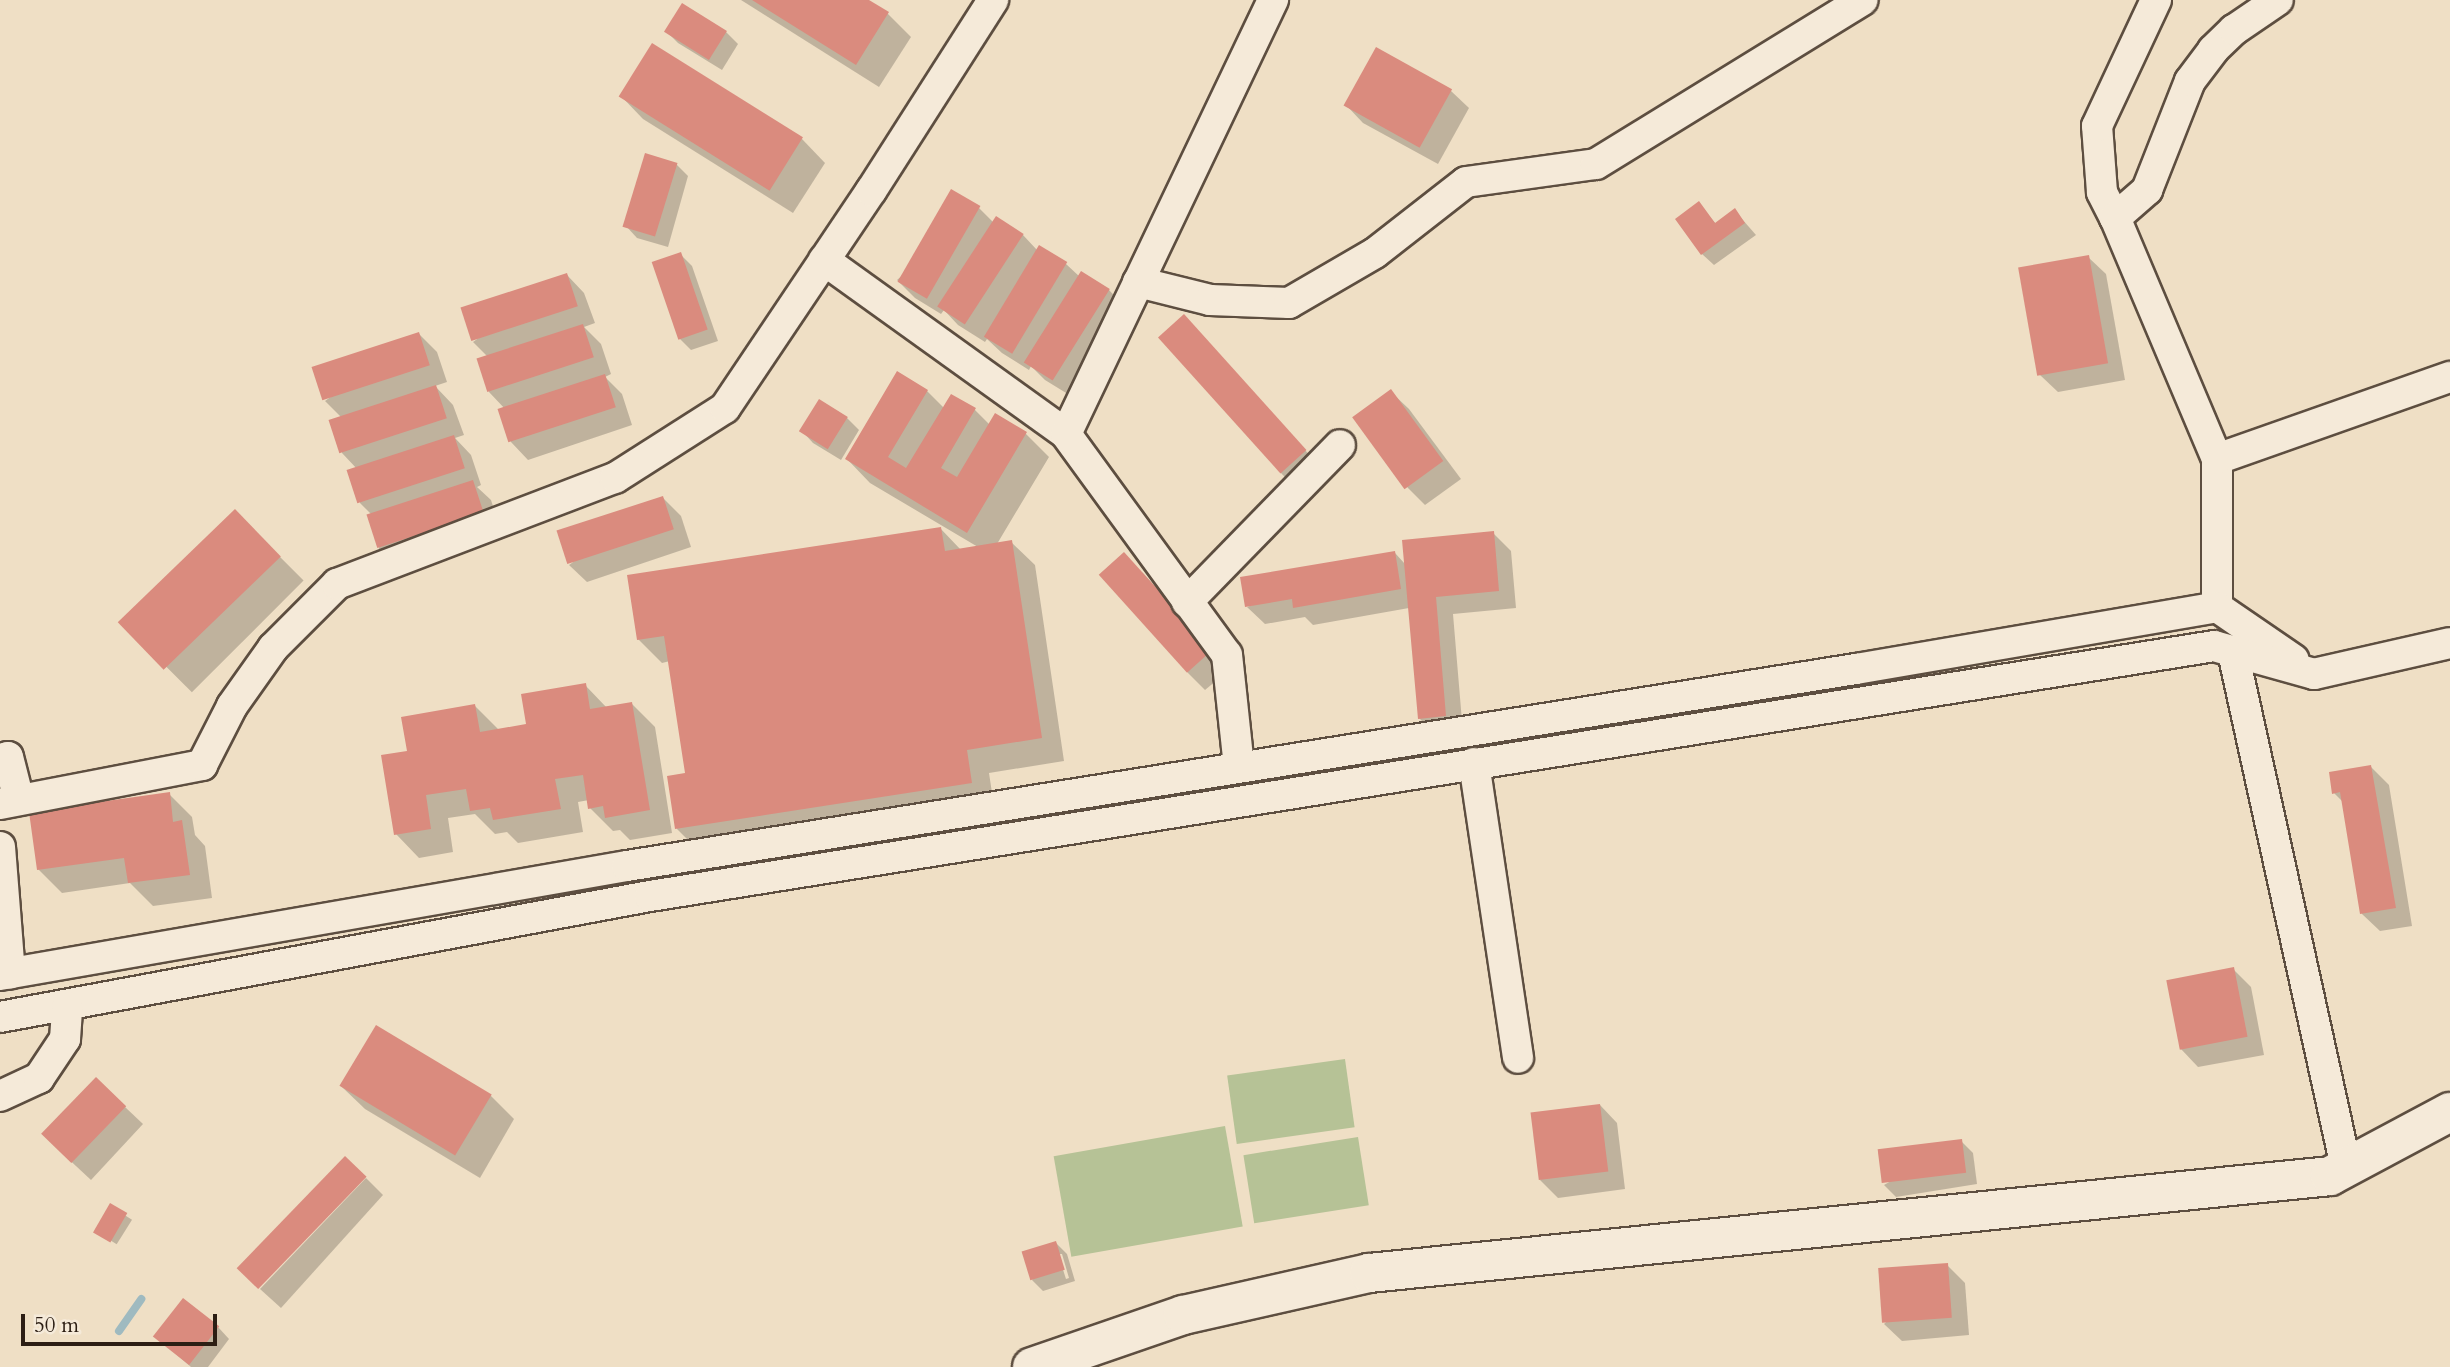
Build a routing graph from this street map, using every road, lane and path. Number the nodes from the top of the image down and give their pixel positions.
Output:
1 (993, 0) edge
2 (1273, 0) edge
3 (1863, 0) edge
4 (2156, 0) edge
5 (2278, 0) edge
6 (2115, 218) junction
7 (824, 260) junction
8 (1138, 282) junction
9 (2450, 377) edge
10 (1066, 434) junction
11 (1340, 445) dead end
12 (2217, 459) junction
13 (1187, 602) junction
14 (2217, 607) junction
15 (2450, 643) edge
16 (2233, 652) junction
17 (2314, 674) junction
18 (0, 759) edge
19 (1474, 763) junction
20 (1239, 767) junction
21 (10, 802) edge
22 (0, 847) edge
23 (5, 975) edge
24 (67, 1007) junction
25 (0, 1017) edge
26 (1518, 1058) dead end
27 (0, 1096) edge
28 (2450, 1112) edge
29 (2346, 1167) junction
30 (1032, 1367) edge

1 - 7 street
2 - 8 street
3 - 8 street
4 - 6 street
5 - 6 street
6 - 12 street
7 - 10 street
7 - 21 street
8 - 10 street
9 - 12 street
10 - 13 street
11 - 13 street
12 - 14 street
13 - 20 street
14 - 17 street
14 - 20 street
15 - 17 street
16 - 17 street
16 - 19 street
16 - 29 street
18 - 21 street
19 - 24 street
19 - 26 street
20 - 23 street
22 - 23 street
24 - 25 street
24 - 27 street
28 - 29 street
29 - 30 street

